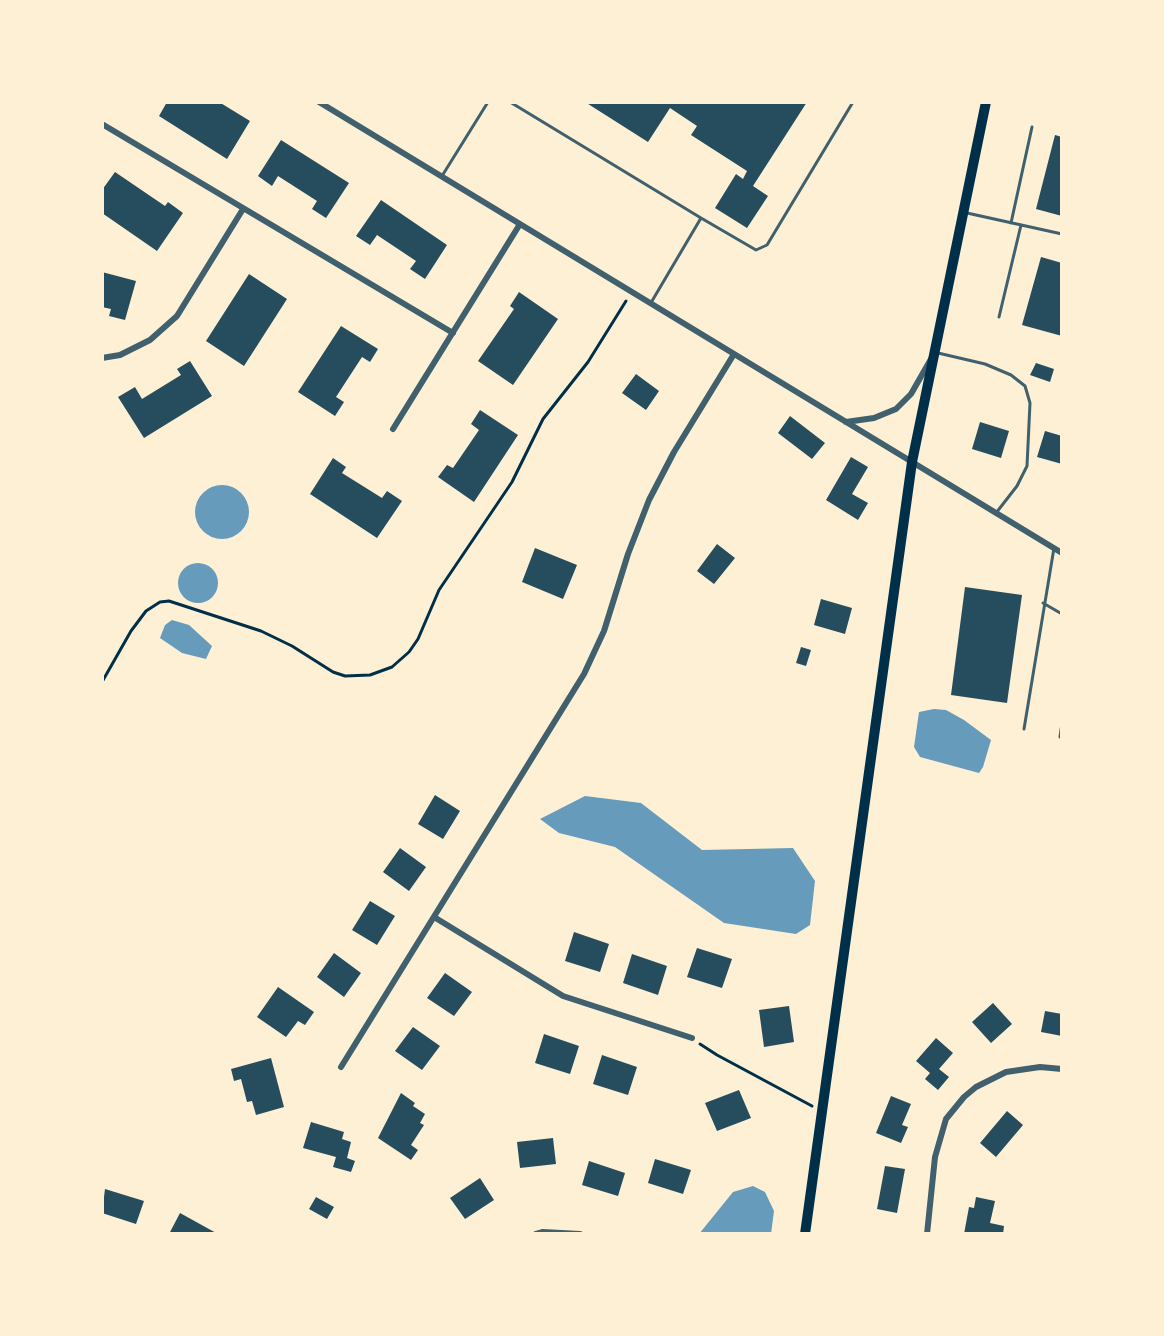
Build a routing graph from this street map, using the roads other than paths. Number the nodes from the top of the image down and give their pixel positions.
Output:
1 (319, 102) edge
2 (488, 102) edge
3 (510, 102) edge
4 (853, 102) edge
5 (986, 102) edge
6 (102, 124) edge
7 (1032, 127) dead end
8 (442, 176) junction
9 (243, 209) junction
10 (963, 212) junction
11 (701, 218) junction
12 (1011, 223) junction
13 (520, 224) junction
14 (1021, 225) junction
15 (1062, 234) edge
16 (651, 303) junction
17 (999, 317) dead end
18 (453, 333) junction
19 (934, 353) junction
20 (734, 354) junction
21 (102, 358) edge
22 (846, 422) junction
23 (393, 429) dead end
24 (912, 462) junction
25 (996, 513) junction
26 (1054, 548) junction
27 (1062, 553) edge
28 (1043, 603) junction
29 (1062, 614) edge
30 (1062, 723) edge
31 (1024, 729) dead end
32 (1060, 737) dead end
33 (434, 917) junction
34 (692, 1038) road end
35 (341, 1067) dead end
36 (1062, 1069) edge
37 (536, 1234) edge
38 (580, 1234) edge
39 (805, 1234) edge
40 (927, 1234) edge

1 - 8 street
2 - 8 lane
3 - 11 lane
4 - 11 lane
5 - 10 main road
6 - 9 street
7 - 12 lane
8 - 13 street
9 - 18 street
9 - 21 street
10 - 12 lane
10 - 19 main road
11 - 16 lane
12 - 14 lane
13 - 16 street
13 - 18 street
14 - 15 lane
14 - 17 lane
16 - 20 street
18 - 23 street
19 - 22 street
19 - 24 main road
19 - 25 lane
20 - 22 street
20 - 33 street
22 - 24 street
24 - 25 street
24 - 39 main road
25 - 26 street
26 - 27 street
26 - 28 lane
28 - 29 lane
28 - 31 lane
30 - 32 lane
33 - 34 street
33 - 35 street
36 - 40 street
37 - 38 street

